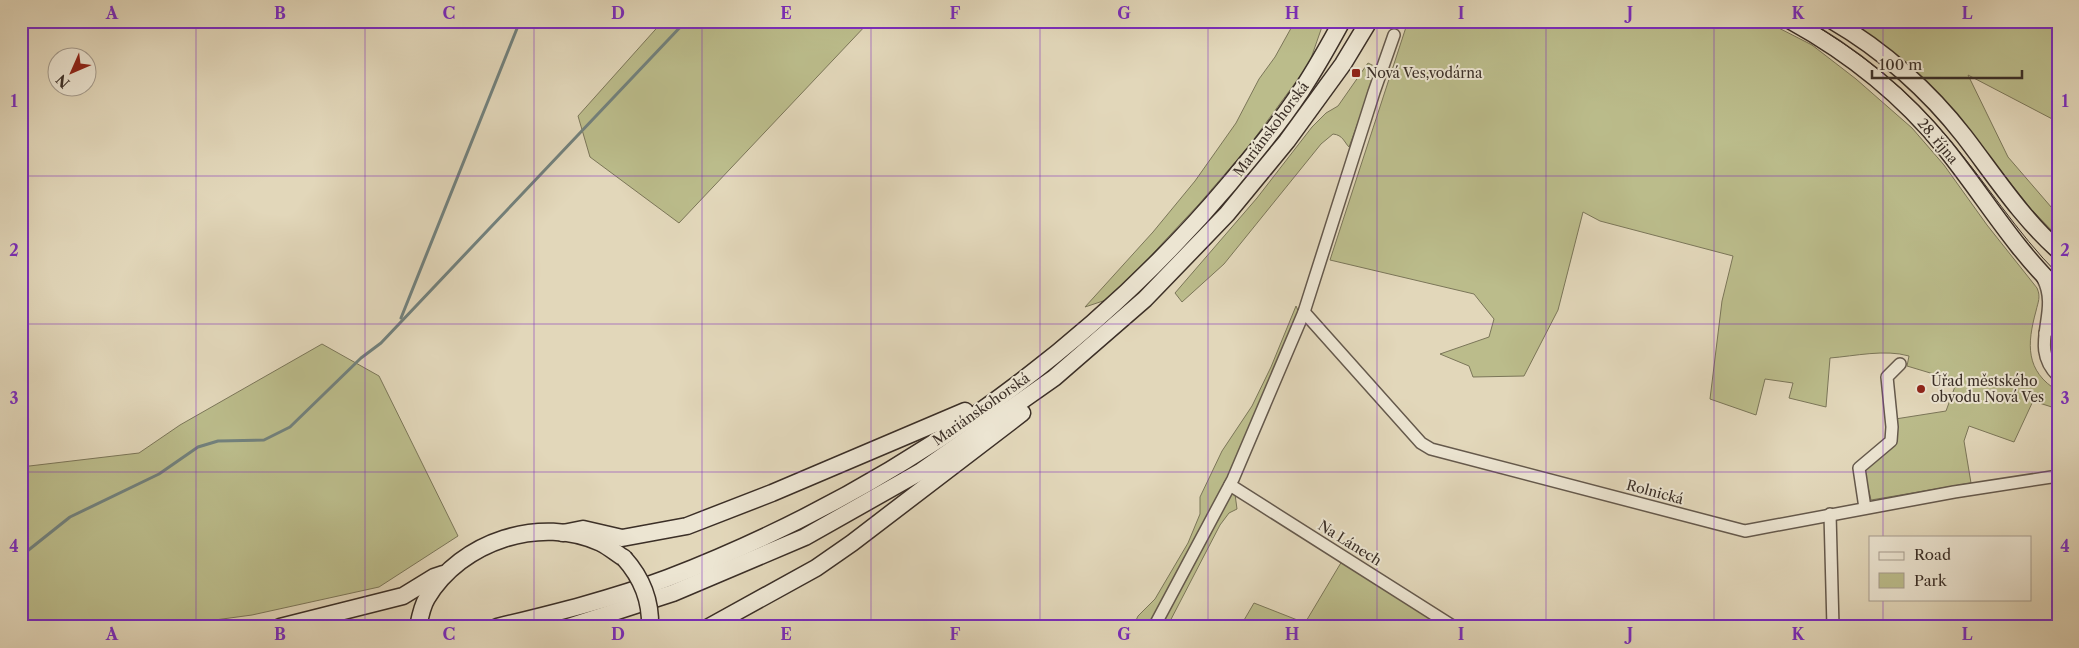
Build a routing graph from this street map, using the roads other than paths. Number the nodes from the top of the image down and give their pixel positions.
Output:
1 (1342, 21) edge
2 (1369, 21) edge
3 (1791, 21) edge
4 (1833, 21) edge
5 (1394, 35) dead end
6 (2058, 250) edge
7 (2039, 271) junction
8 (2058, 290) edge
9 (1304, 312) junction
10 (2058, 322) edge
11 (2045, 333) junction
12 (1900, 364) dead end
13 (1044, 365) junction
14 (2058, 376) edge
15 (1054, 378) junction
16 (2058, 476) edge
17 (1230, 485) junction
18 (1865, 508) junction
19 (1830, 514) junction
20 (563, 533) junction
21 (448, 572) junction
22 (418, 626) edge
23 (280, 627) edge
24 (497, 627) edge
25 (568, 627) edge
26 (650, 627) edge
27 (709, 627) edge
28 (1154, 627) edge
29 (1454, 627) edge
30 (1833, 627) edge

1 - 13 main road, Mariánskohorská
2 - 15 main road, Mariánskohorská
3 - 7 main road, 28. října
4 - 6 main road, 28. října
5 - 9 street
7 - 8 main road, 28. října
7 - 11 street
9 - 17 street
9 - 19 street, Rolnická
10 - 11 street
11 - 14 street
12 - 18 street
13 - 20 main road
13 - 24 main road, Mariánskohorská
15 - 25 main road, Mariánskohorská
15 - 27 main road
16 - 18 street, Rolnická
17 - 28 street
17 - 29 street, Na Lánech
18 - 19 street, Rolnická
19 - 30 street
20 - 21 main road
20 - 26 main road, bridge
21 - 22 main road
21 - 23 main road

